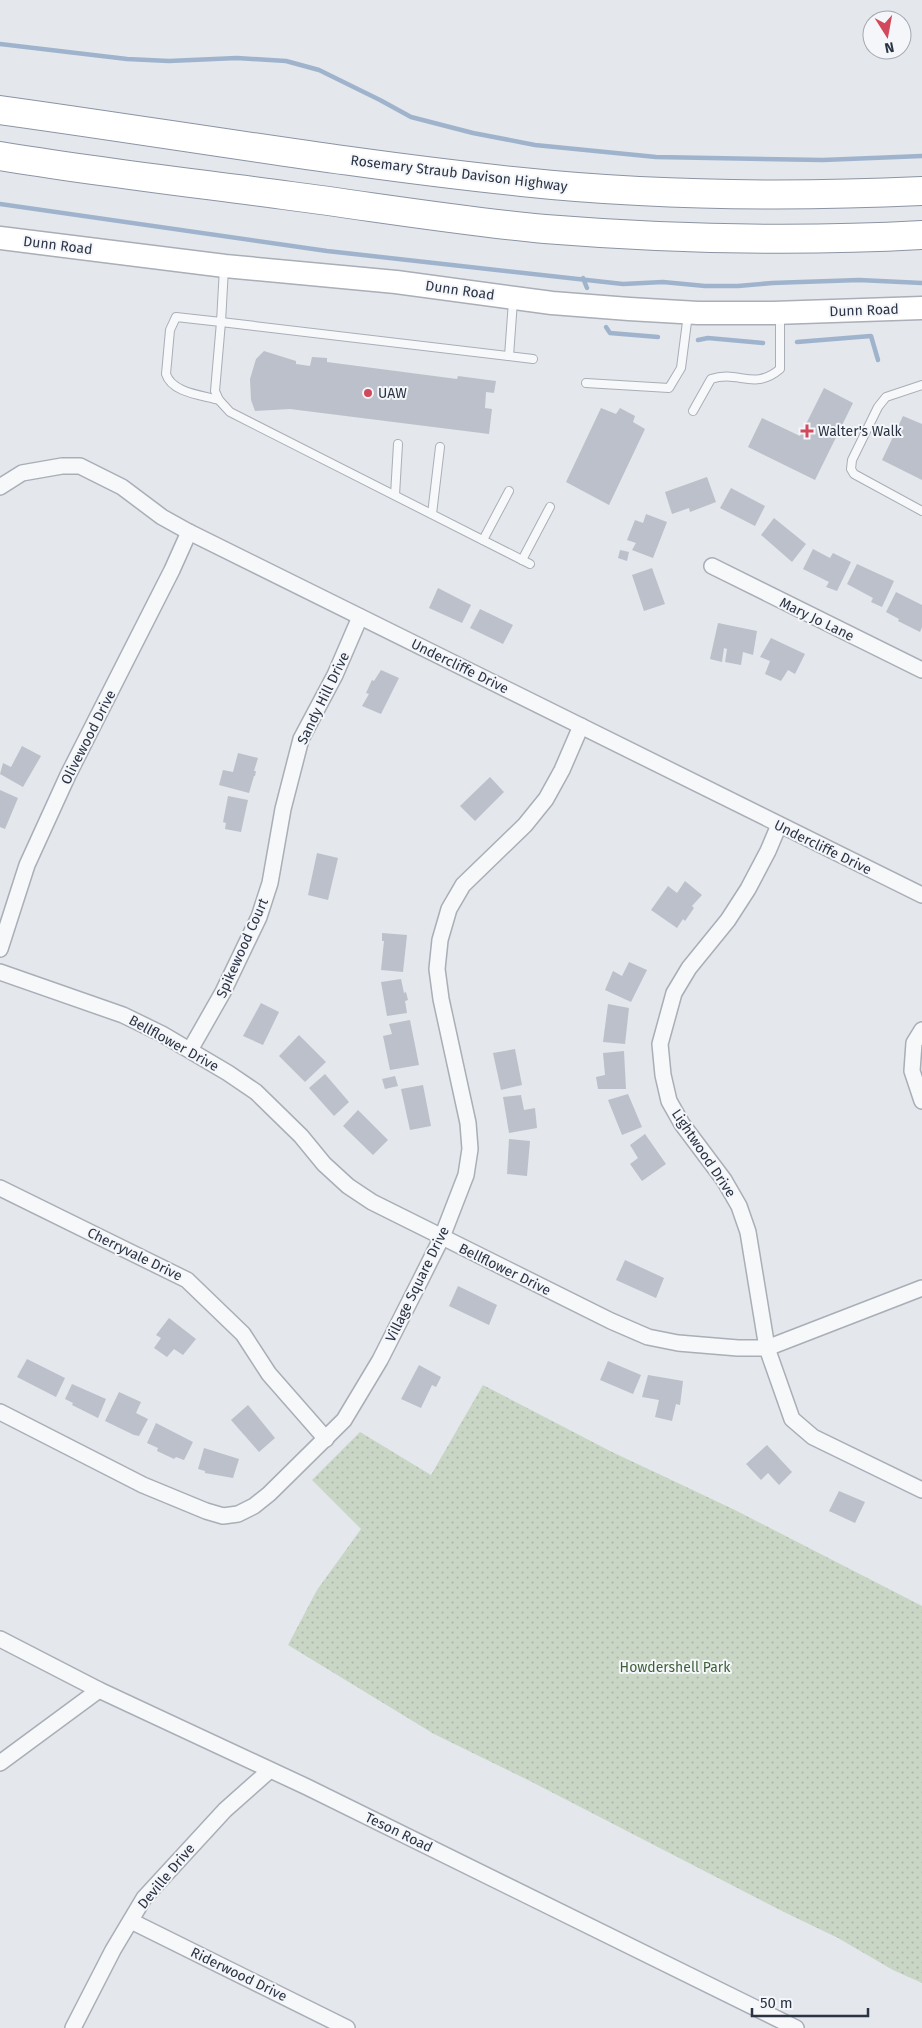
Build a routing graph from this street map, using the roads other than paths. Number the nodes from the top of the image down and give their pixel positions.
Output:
1 (0, 110) edge
2 (0, 156) edge
3 (922, 191) edge
4 (922, 235) edge
5 (0, 238) edge
6 (225, 266) junction
7 (513, 297) junction
8 (922, 308) edge
9 (688, 312) junction
10 (780, 313) junction
11 (221, 322) junction
12 (509, 356) junction
13 (533, 359) dead end
14 (586, 383) dead end
15 (922, 385) edge
16 (219, 400) junction
17 (693, 411) dead end
18 (398, 444) dead end
19 (440, 447) dead end
20 (0, 487) edge
21 (509, 491) dead end
22 (394, 495) junction
23 (550, 507) dead end
24 (922, 511) edge
25 (432, 514) junction
26 (189, 532) junction
27 (483, 540) junction
28 (712, 566) dead end
29 (360, 617) junction
30 (922, 670) edge
31 (581, 726) junction
32 (283, 810) joint
33 (779, 825) junction
34 (922, 895) edge
35 (0, 949) edge
36 (0, 972) edge
37 (922, 1030) edge
38 (190, 1050) junction
39 (922, 1102) edge
40 (0, 1188) edge
41 (442, 1237) junction
42 (922, 1288) edge
43 (768, 1348) junction
44 (0, 1412) edge
45 (326, 1439) junction
46 (922, 1490) edge
47 (0, 1639) edge
48 (99, 1690) junction
49 (0, 1763) edge
50 (270, 1770) junction
51 (131, 1921) junction
52 (73, 2028) edge
53 (347, 2028) edge
54 (796, 2028) edge

1 - 3 highway, Rosemary Straub Davison Highway
2 - 4 highway
5 - 6 street, Dunn Road
6 - 7 street, Dunn Road
6 - 11 lane
7 - 9 street, Dunn Road
7 - 12 lane
8 - 10 street, Dunn Road
9 - 10 street, Dunn Road
9 - 14 lane
10 - 17 lane
11 - 12 lane
11 - 16 lane
11 - 16 lane
12 - 13 lane
15 - 24 lane
16 - 22 lane
18 - 22 lane
19 - 25 lane
20 - 26 street, Undercliffe Drive
21 - 27 lane
22 - 25 lane
23 - 27 lane
25 - 27 lane
26 - 29 street, Undercliffe Drive
26 - 35 street, Olivewood Drive
28 - 30 street, Mary Jo Lane
29 - 31 street, Undercliffe Drive
29 - 32 street, Sandy Hill Drive
31 - 33 street, Undercliffe Drive
31 - 41 street, Village Square Drive
32 - 38 street, Spikewood Court
33 - 34 street, Undercliffe Drive
33 - 43 street, Lightwood Drive
36 - 38 street, Bellflower Drive
37 - 39 street
38 - 41 street, Bellflower Drive
40 - 45 street, Cherryvale Drive
41 - 43 street, Bellflower Drive
41 - 45 street, Village Square Drive
42 - 43 street, Bellflower Drive
43 - 46 street, Lightwood Drive
44 - 45 street, Village Square Drive
47 - 48 street, Teson Road
48 - 49 street
48 - 50 street, Teson Road
50 - 51 street, Deville Drive
50 - 54 street, Teson Road
51 - 52 street, Deville Drive
51 - 53 street, Riderwood Drive

